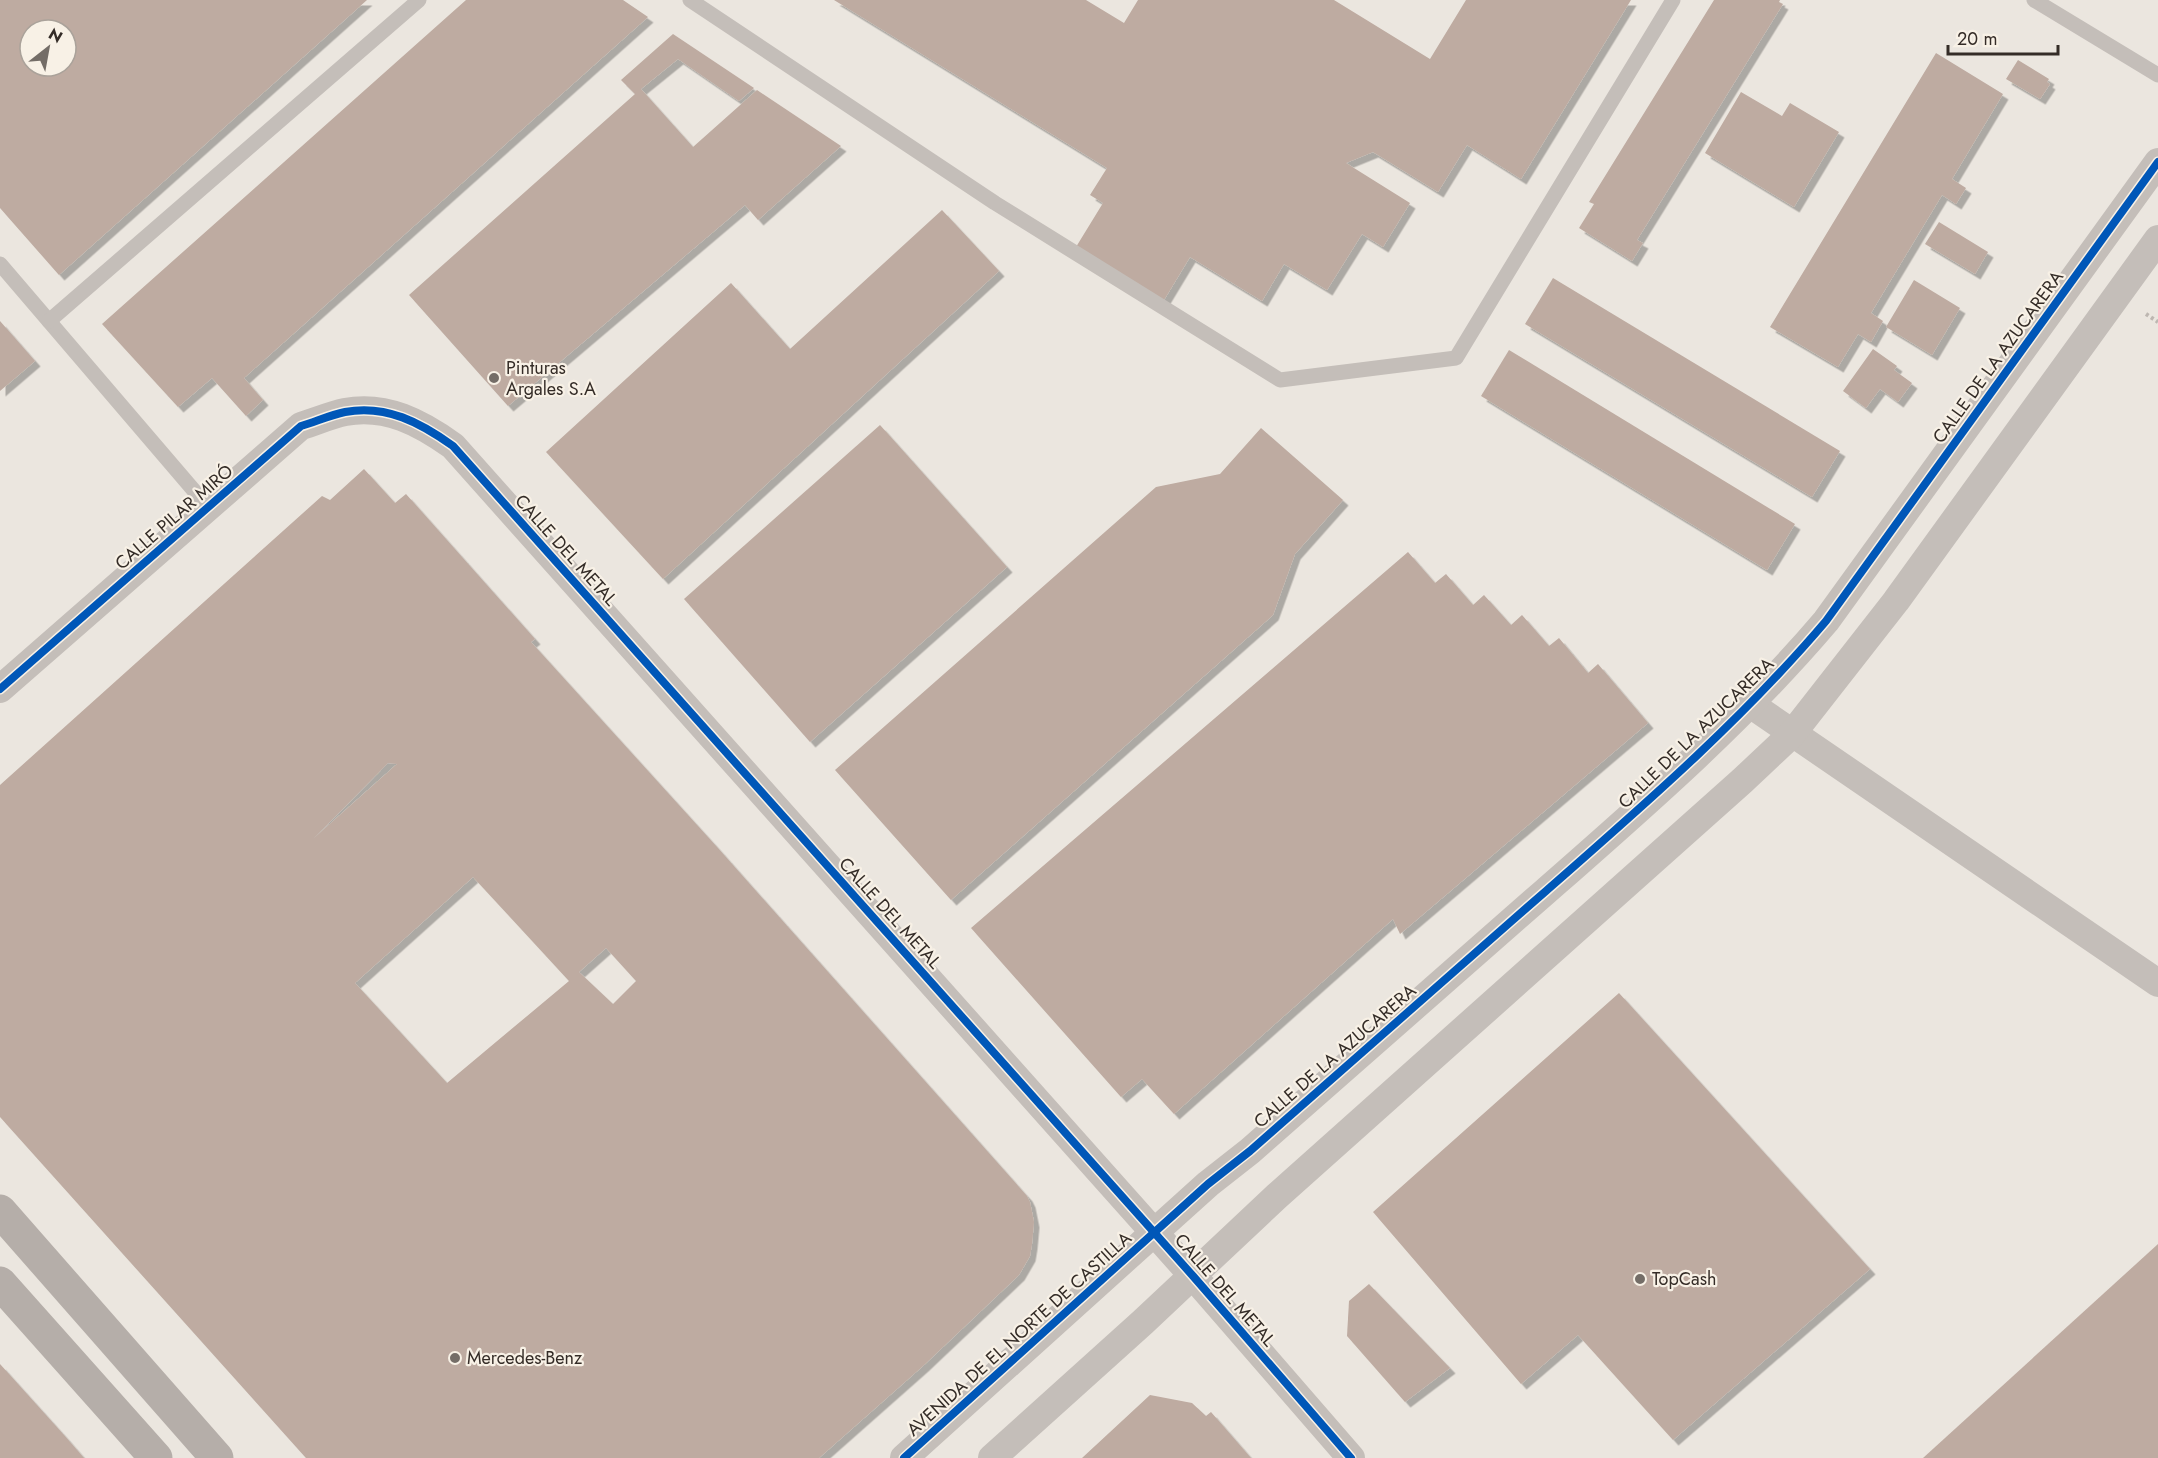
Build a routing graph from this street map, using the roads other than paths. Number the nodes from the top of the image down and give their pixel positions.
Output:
1 (419, 0) edge
2 (690, 0) edge
3 (1673, 0) edge
4 (2034, 0) edge
5 (2158, 75) edge
6 (2158, 162) edge
7 (2158, 239) edge
8 (0, 264) edge
9 (49, 321) junction
10 (387, 411) joint
11 (208, 507) junction
12 (0, 688) edge
13 (1750, 704) junction
14 (1792, 734) junction
15 (2158, 983) edge
16 (0, 1212) edge
17 (1155, 1233) junction
18 (1193, 1276) junction
19 (0, 1283) edge
20 (156, 1458) edge
21 (217, 1458) edge
22 (904, 1458) edge
23 (992, 1458) edge
24 (1351, 1458) edge

1 - 9 lane
2 - 3 lane
4 - 5 lane
6 - 13 street, CALLE DE LA AZUCARERA
7 - 14 street
8 - 9 lane
9 - 11 lane
10 - 11 street, CALLE PILAR MIRÓ
10 - 17 street, CALLE DEL METAL
11 - 12 street, CALLE PILAR MIRÓ
13 - 14 street
13 - 17 street, CALLE DE LA AZUCARERA
14 - 15 street
14 - 18 street
16 - 21 main road
17 - 18 street, CALLE DEL METAL
17 - 22 street, AVENIDA DE EL NORTE DE CASTILLA
18 - 23 street
18 - 24 street, CALLE DEL METAL
19 - 20 main road

